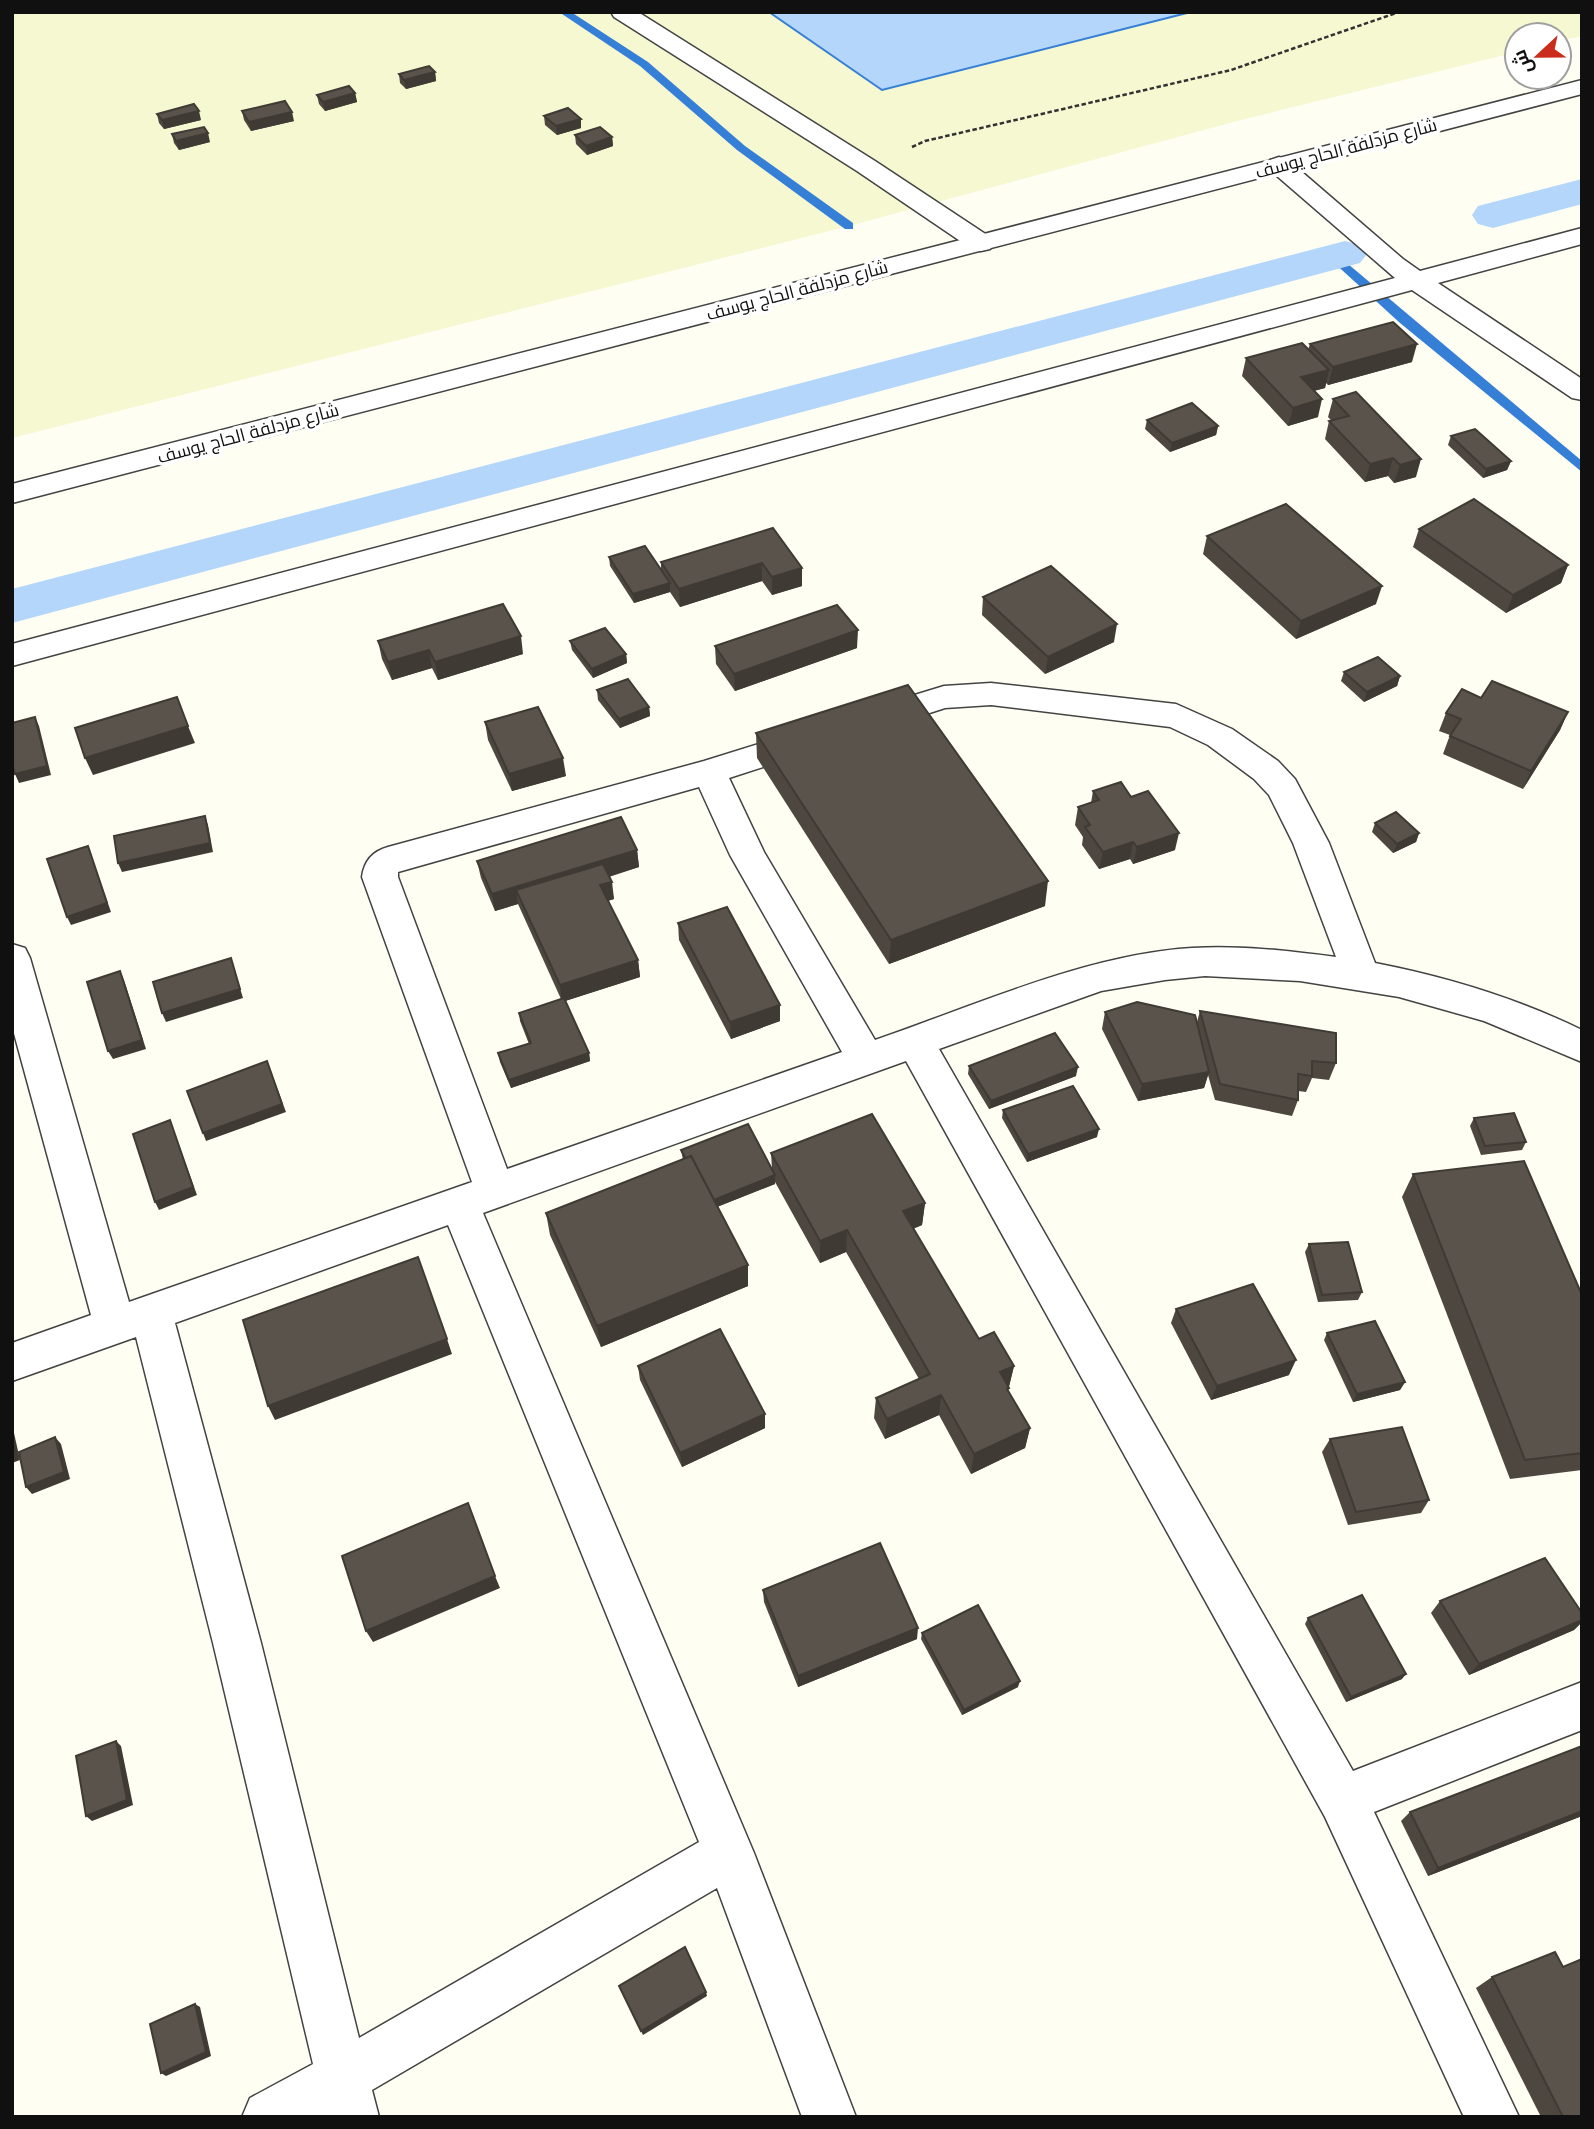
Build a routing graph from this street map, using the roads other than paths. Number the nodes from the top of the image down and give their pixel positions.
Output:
1 (622, 12) edge
2 (1582, 87) edge
3 (1279, 165) junction
4 (1582, 236) edge
5 (981, 243) junction
6 (1417, 280) junction
7 (1582, 392) edge
8 (12, 494) edge
9 (12, 655) edge
10 (709, 772) junction
11 (12, 958) edge
12 (1362, 977) junction
13 (915, 1042) junction
14 (1578, 1045) edge
15 (866, 1059) junction
16 (477, 1197) junction
17 (133, 1319) junction
18 (12, 1362) edge
19 (1582, 1706) edge
20 (1342, 1800) junction
21 (729, 1853) junction
22 (347, 2098) edge
23 (269, 2117) edge
24 (829, 2117) edge
25 (1492, 2117) edge

1 - 5 street
2 - 3 street, شارع مزدلفة الحاج يوسف
3 - 5 street, شارع مزدلفة الحاج يوسف
3 - 6 street
4 - 6 street
5 - 8 street, شارع مزدلفة الحاج يوسف
6 - 7 street
6 - 9 street
10 - 12 street
10 - 15 street
10 - 16 street
11 - 17 street
12 - 13 street
12 - 14 street
13 - 15 street
13 - 20 street
15 - 16 street
16 - 17 street
16 - 21 street
17 - 18 street
17 - 22 street
19 - 20 street
20 - 25 street
21 - 22 street
21 - 24 street
22 - 23 street

